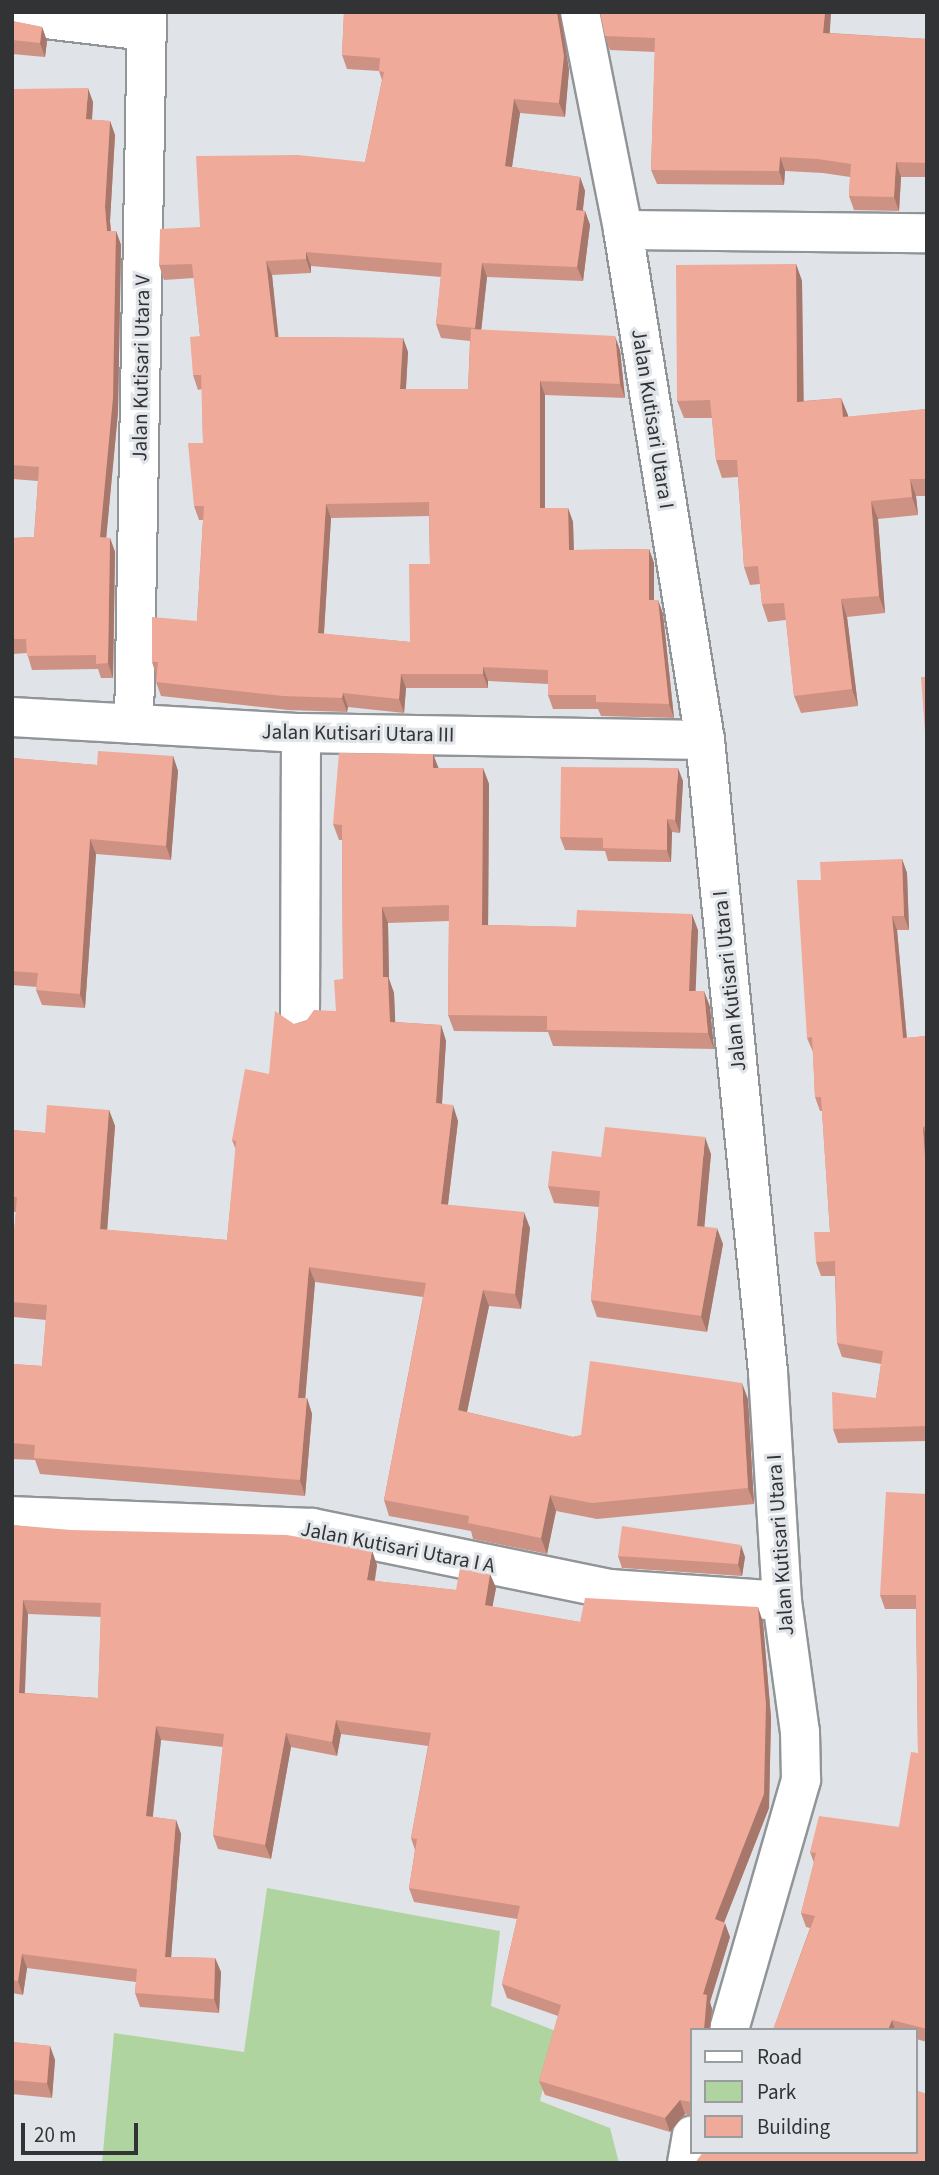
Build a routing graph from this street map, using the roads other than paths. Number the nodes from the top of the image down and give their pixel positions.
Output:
1 (580, 12) edge
2 (12, 15) edge
3 (147, 22) edge
4 (622, 230) junction
5 (927, 233) edge
6 (12, 717) edge
7 (134, 724) junction
8 (301, 733) junction
9 (705, 740) junction
10 (300, 1018) dead end
11 (12, 1516) edge
12 (782, 1601) junction
13 (730, 2028) edge

1 - 4 street
2 - 3 street
3 - 7 street, Jalan Kutisari Utara V
4 - 5 street
4 - 9 street, Jalan Kutisari Utara I
6 - 7 street, Jalan Kutisari Utara III
7 - 8 street, Jalan Kutisari Utara III
8 - 9 street, Jalan Kutisari Utara III
8 - 10 street
9 - 12 street, Jalan Kutisari Utara I
11 - 12 street, Jalan Kutisari Utara I A
12 - 13 street, Jalan Kutisari Utara I

